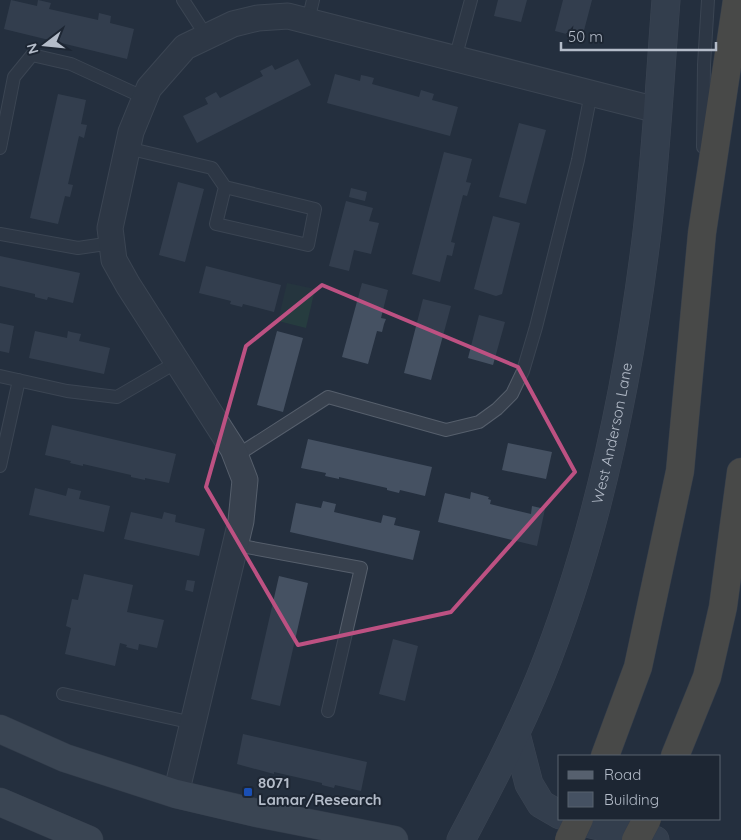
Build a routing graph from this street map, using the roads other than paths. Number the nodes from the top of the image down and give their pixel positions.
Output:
1 (182, 0) edge
2 (471, 0) edge
3 (666, 0) edge
4 (708, 0) edge
5 (737, 0) edge
6 (310, 11) edge
7 (207, 37) junction
8 (455, 59) junction
9 (591, 93) junction
10 (145, 98) junction
11 (657, 110) junction
12 (0, 148) edge
13 (127, 148) junction
14 (225, 188) junction
15 (702, 233) junction
16 (0, 234) edge
17 (112, 243) junction
18 (177, 362) junction
19 (0, 376) edge
20 (19, 380) junction
21 (236, 456) junction
22 (0, 466) edge
23 (741, 472) edge
24 (236, 545) junction
25 (63, 694) dead end
26 (328, 710) dead end
27 (193, 723) junction
28 (0, 729) edge
29 (516, 734) junction
30 (605, 755) edge
31 (675, 755) edge
32 (176, 794) junction
33 (0, 802) edge
34 (558, 814) edge
35 (575, 820) edge
36 (578, 820) edge
37 (646, 820) edge
38 (89, 840) edge
39 (394, 840) edge
40 (461, 840) edge
41 (569, 840) edge
42 (636, 840) edge
43 (655, 840) edge

1 - 7 lane
2 - 8 lane
3 - 11 main road, West Anderson Lane
4 - 15 lane
5 - 15 highway
6 - 7 street
6 - 8 street
7 - 10 street
8 - 9 street
9 - 11 street
9 - 21 lane
10 - 12 lane
10 - 13 street
11 - 29 main road, West Anderson Lane
13 - 14 lane
13 - 17 street
14 - 14 lane
15 - 30 highway
16 - 17 lane
17 - 18 street
18 - 20 lane
18 - 21 street
19 - 20 lane
20 - 22 lane
21 - 24 street
23 - 31 highway
24 - 26 lane
24 - 27 street
25 - 27 lane
27 - 32 street
28 - 32 main road
29 - 34 main road
29 - 40 main road, West Anderson Lane
32 - 39 main road
33 - 38 main road
35 - 43 main road
36 - 41 highway, bridge
37 - 42 highway, bridge

